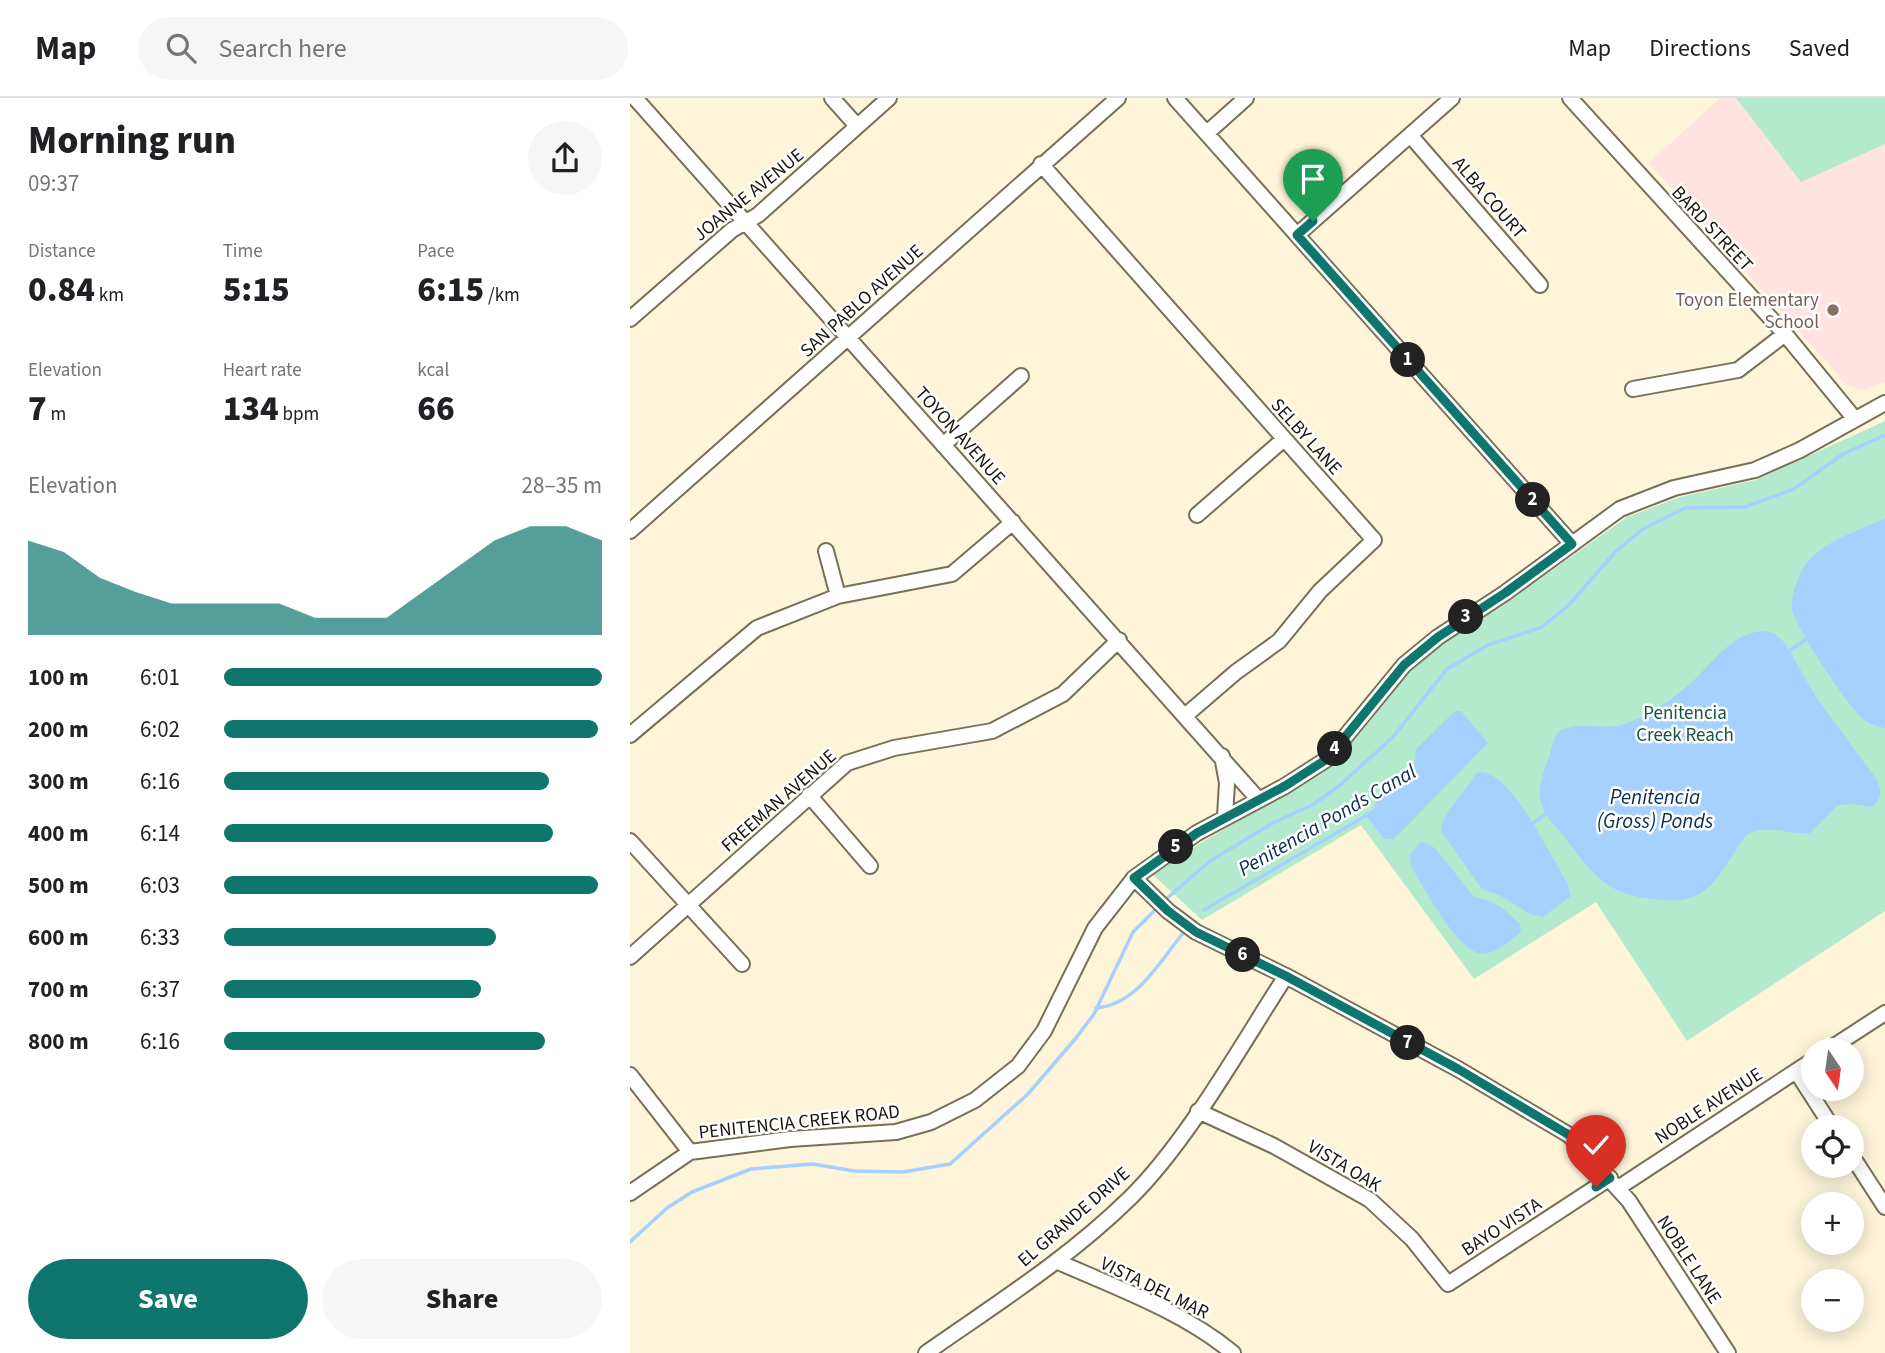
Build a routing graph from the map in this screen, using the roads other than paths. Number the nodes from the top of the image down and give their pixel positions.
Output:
1 (635, 98) edge
2 (832, 98) edge
3 (889, 98) edge
4 (1118, 98) edge
5 (1175, 98) edge
6 (1246, 98) edge
7 (1452, 98) edge
8 (1570, 98) edge
9 (857, 127) junction
10 (1207, 133) junction
11 (1410, 135) junction
12 (1041, 164) junction
13 (746, 222) junction
14 (1297, 235) junction
15 (1540, 285) dead end
16 (630, 320) edge
17 (1785, 334) junction
18 (848, 338) junction
19 (1021, 376) dead end
20 (1633, 388) dead end
21 (1885, 403) edge
22 (1854, 418) junction
23 (1284, 439) junction
24 (943, 445) junction
25 (1197, 515) dead end
26 (1013, 522) junction
27 (630, 531) edge
28 (1572, 544) junction
29 (826, 551) dead end
30 (838, 596) junction
31 (1119, 640) junction
32 (1186, 715) junction
33 (630, 734) edge
34 (1222, 754) junction
35 (809, 795) junction
36 (1258, 799) junction
37 (1225, 816) junction
38 (630, 841) edge
39 (870, 866) dead end
40 (1134, 878) junction
41 (688, 904) junction
42 (630, 957) edge
43 (742, 964) dead end
44 (1286, 976) junction
45 (1885, 1013) edge
46 (1846, 1038) edge
47 (1801, 1068) edge
48 (1796, 1071) junction
49 (630, 1075) edge
50 (1198, 1111) junction
51 (1824, 1115) edge
52 (690, 1152) junction
53 (1864, 1175) edge
54 (1614, 1183) junction
55 (630, 1193) edge
56 (1885, 1207) edge
57 (1056, 1261) junction
58 (1448, 1284) joint
59 (926, 1353) edge
60 (1233, 1353) edge
61 (1728, 1353) edge

1 - 13 street, TOYON AVENUE
2 - 9 street
3 - 9 street, JOANNE AVENUE
4 - 12 street, SAN PABLO AVENUE
5 - 10 street
6 - 10 street
7 - 11 street
8 - 17 street, BARD STREET
9 - 13 street, JOANNE AVENUE
10 - 14 street
11 - 14 street
11 - 15 street, ALBA COURT
12 - 18 street, SAN PABLO AVENUE
12 - 23 street, SELBY LANE
13 - 16 street, JOANNE AVENUE
13 - 18 street, TOYON AVENUE
14 - 28 street
17 - 20 street
17 - 22 street, BARD STREET
18 - 24 street, TOYON AVENUE
18 - 27 street, SAN PABLO AVENUE
19 - 24 street
21 - 22 street, PENITENCIA CREEK ROAD
22 - 28 street, PENITENCIA CREEK ROAD
23 - 25 street
23 - 32 street, SELBY LANE
24 - 26 street, TOYON AVENUE
26 - 30 street
26 - 31 street, TOYON AVENUE
28 - 36 street, PENITENCIA CREEK ROAD
29 - 30 street
30 - 33 street
31 - 32 street, TOYON AVENUE
31 - 35 street, FREEMAN AVENUE
32 - 34 street, TOYON AVENUE
34 - 36 street, TOYON AVENUE
34 - 37 street
35 - 39 street
35 - 41 street, FREEMAN AVENUE
36 - 37 street, PENITENCIA CREEK ROAD
37 - 40 street, PENITENCIA CREEK ROAD
38 - 41 street
40 - 44 street
40 - 52 street, PENITENCIA CREEK ROAD
41 - 42 street, FREEMAN AVENUE
41 - 43 street
44 - 50 street, EL GRANDE DRIVE
44 - 54 street
45 - 46 street
47 - 48 street, NOBLE AVENUE
48 - 51 street
48 - 54 street, NOBLE AVENUE
49 - 52 street
50 - 57 street, EL GRANDE DRIVE
50 - 58 street, VISTA OAK
52 - 55 street, PENITENCIA CREEK ROAD
53 - 56 street
54 - 58 street, BAYO VISTA
54 - 61 street, NOBLE LANE
57 - 59 street, EL GRANDE DRIVE
57 - 60 street, VISTA DEL MAR

